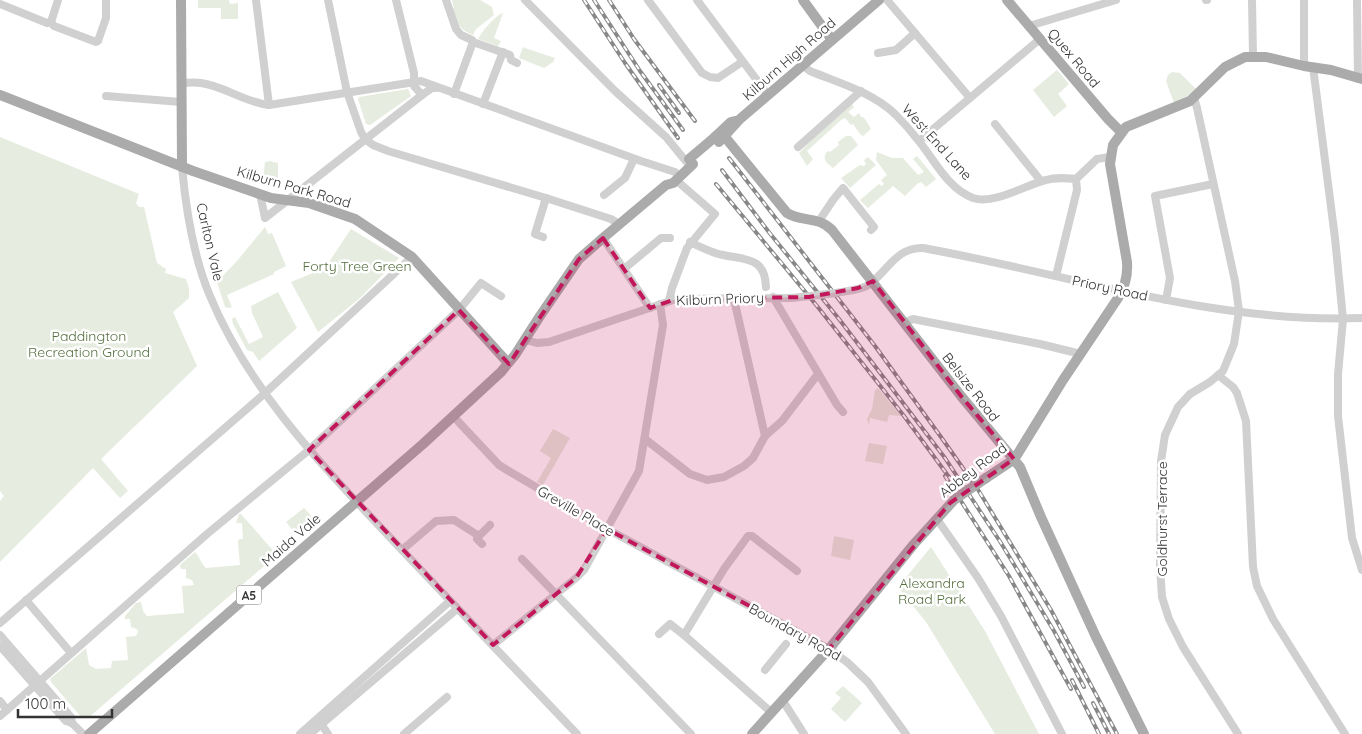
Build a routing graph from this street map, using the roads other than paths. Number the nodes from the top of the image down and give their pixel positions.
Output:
1 (58, 0) edge
2 (106, 0) edge
3 (181, 0) edge
4 (256, 0) edge
5 (328, 0) edge
6 (396, 0) edge
7 (446, 0) edge
8 (525, 0) edge
9 (648, 0) edge
10 (697, 0) edge
11 (803, 0) edge
12 (879, 0) edge
13 (887, 0) edge
14 (1007, 0) edge
15 (1116, 0) edge
16 (1252, 0) edge
17 (1304, 0) edge
18 (1358, 0) edge
19 (0, 4) edge
20 (50, 22) junction
21 (1029, 26) junction
22 (915, 34) junction
23 (832, 40) junction
24 (1040, 40) junction
25 (473, 42) junction
26 (502, 52) junction
27 (878, 53) dead end
28 (1253, 56) junction
29 (742, 62) junction
30 (517, 63) dead end
31 (802, 65) junction
32 (1309, 67) junction
33 (1360, 79) edge
34 (414, 82) junction
35 (181, 83) junction
36 (437, 88) junction
37 (861, 91) junction
38 (347, 92) junction
39 (422, 94) junction
40 (454, 94) junction
41 (0, 95) edge
42 (768, 95) junction
43 (106, 96) dead end
44 (970, 98) junction
45 (1194, 98) junction
46 (181, 102) junction
47 (484, 104) junction
48 (269, 105) junction
49 (995, 124) dead end
50 (1121, 132) junction
51 (365, 139) junction
52 (719, 139) junction
53 (919, 141) junction
54 (798, 147) dead end
55 (1110, 156) junction
56 (634, 159) junction
57 (182, 168) junction
58 (683, 170) junction
59 (1076, 179) junction
60 (1042, 181) junction
61 (1213, 184) junction
62 (260, 194) junction
63 (604, 195) dead end
64 (546, 198) junction
65 (288, 199) junction
66 (819, 221) junction
67 (619, 224) junction
68 (871, 230) dead end
69 (543, 237) dead end
70 (602, 238) junction
71 (670, 238) dead end
72 (690, 242) junction
73 (412, 257) junction
74 (624, 269) junction
75 (1056, 276) junction
76 (873, 281) junction
77 (766, 287) dead end
78 (1122, 290) junction
79 (500, 296) dead end
80 (773, 297) junction
81 (734, 299) junction
82 (1166, 300) junction
83 (669, 301) junction
84 (660, 304) junction
85 (650, 308) junction
86 (459, 310) junction
87 (1239, 311) junction
88 (1343, 318) junction
89 (1362, 318) edge
90 (904, 323) junction
91 (528, 336) junction
92 (1081, 354) junction
93 (508, 363) junction
94 (818, 374) junction
95 (1218, 375) junction
96 (264, 394) junction
97 (842, 412) dead end
98 (453, 416) junction
99 (765, 436) junction
100 (645, 439) junction
101 (309, 450) junction
102 (1014, 459) junction
103 (356, 502) junction
104 (936, 518) junction
105 (490, 525) dead end
106 (608, 529) junction
107 (402, 550) junction
108 (522, 559) dead end
109 (1362, 570) edge
110 (797, 571) dead end
111 (713, 586) junction
112 (556, 594) junction
113 (26, 600) junction
114 (450, 601) junction
115 (457, 608) junction
116 (0, 623) edge
117 (659, 634) dead end
118 (0, 635) edge
119 (684, 635) junction
120 (789, 637) junction
121 (493, 645) junction
122 (0, 646) edge
123 (829, 648) junction
124 (71, 653) junction
125 (765, 670) dead end
126 (38, 683) junction
127 (447, 697) dead end
128 (0, 701) edge
129 (783, 701) junction
130 (7, 710) junction
131 (772, 713) junction
132 (0, 716) edge
133 (319, 722) junction
134 (83, 734) edge
135 (89, 734) edge
136 (300, 734) edge
137 (310, 734) edge
138 (328, 734) edge
139 (404, 734) edge
140 (577, 734) edge
141 (691, 734) edge
142 (752, 734) edge
143 (804, 734) edge
144 (906, 734) edge
145 (1062, 734) edge
146 (1144, 734) edge
147 (1238, 734) edge
148 (1345, 734) edge

1 - 20 street
2 - 20 street
3 - 35 main road, Carlton Vale
4 - 48 street
5 - 38 street
6 - 34 street
7 - 25 street
8 - 58 street
9 - 29 street
10 - 29 street
11 - 23 main road
12 - 23 main road, Kilburn High Road / A5
13 - 22 street
14 - 21 main road, Quex Road
15 - 21 street
16 - 28 street
17 - 32 street
18 - 33 street
19 - 20 street
21 - 24 main road, Quex Road
22 - 27 street
22 - 44 street
23 - 31 main road, Kilburn High Road / A5
24 - 44 street
24 - 50 main road, Quex Road
25 - 26 street
25 - 40 street
26 - 30 street
26 - 47 street
28 - 32 main road
28 - 45 main road
29 - 42 street
31 - 37 street, West End Lane
31 - 42 main road, Kilburn High Road / A5
32 - 33 main road
32 - 88 street
34 - 36 street
34 - 38 street
34 - 39 street
35 - 46 main road, Carlton Vale
35 - 48 street
36 - 39 street
36 - 40 street
37 - 53 street, West End Lane
37 - 54 street
38 - 48 street
38 - 51 street
39 - 51 street
40 - 47 street
41 - 57 main road, Kilburn Park Road
42 - 52 main road, Kilburn High Road / A5
43 - 46 street
44 - 53 street
45 - 50 main road
45 - 61 street, Goldhurst Terrace
46 - 57 main road, Carlton Vale
47 - 56 street
49 - 60 street
50 - 55 main road, Abbey Road
51 - 64 street
51 - 65 street
52 - 58 main road, Kilburn High Road / A5, bridge
52 - 66 main road
53 - 60 street, West End Lane
55 - 59 street
55 - 78 main road, Abbey Road
56 - 58 street
56 - 63 street
57 - 62 main road, Kilburn Park Road
57 - 96 street, Carlton Vale
58 - 67 main road, Kilburn High Road / A5
58 - 72 street
59 - 60 street, West End Lane
59 - 75 street
61 - 82 street
61 - 87 street, Goldhurst Terrace
62 - 65 main road, Kilburn Park Road
62 - 65 street
64 - 67 street
64 - 69 street
65 - 73 main road, Kilburn Park Road
66 - 68 street
66 - 76 main road, Belsize Road
67 - 70 main road, Kilburn High Road / A5
70 - 74 street
70 - 91 main road, Kilburn High Road / A5
71 - 74 street
72 - 77 street
72 - 83 street
73 - 86 main road, Kilburn Park Road
73 - 96 street
74 - 85 street
75 - 76 street, Priory Road
75 - 78 street, Priory Road
76 - 80 street, Kilburn Priory, bridge
76 - 90 main road, Belsize Road
78 - 82 street, Priory Road
78 - 92 main road, Abbey Road
79 - 86 street
80 - 81 street, Kilburn Priory
80 - 94 street
81 - 83 street, Kilburn Priory
81 - 99 street
82 - 87 street, Priory Road
83 - 84 street, Kilburn Priory
84 - 85 street, Kilburn Priory
84 - 100 street
85 - 91 street, Kilburn Priory
86 - 93 main road, Kilburn Park Road
86 - 101 street
87 - 88 street, Priory Road
87 - 95 street, Goldhurst Terrace
88 - 89 street, Priory Road
88 - 109 street
90 - 92 street
90 - 102 main road, Belsize Road
91 - 93 main road, Kilburn High Road / A5
92 - 102 main road, Abbey Road
93 - 98 main road, Maida Vale / A5
94 - 97 street
94 - 99 street
95 - 147 street, Goldhurst Terrace
95 - 148 street
96 - 101 street, Carlton Vale
96 - 113 street
98 - 103 main road, Maida Vale / A5
98 - 106 street, Greville Place
99 - 100 street
100 - 106 street
101 - 103 street, Carlton Vale
101 - 124 street
102 - 104 main road, Abbey Road, bridge
102 - 146 main road, Belsize Road
103 - 107 street, Carlton Vale
103 - 135 main road, Maida Vale / A5
104 - 123 main road, Abbey Road
104 - 145 street
105 - 107 street
106 - 111 street, Greville Place
106 - 112 street
107 - 114 street, Carlton Vale
108 - 112 street
110 - 111 street
111 - 119 street
111 - 120 street, Boundary Road
112 - 121 street
112 - 141 street
113 - 116 street
113 - 124 street
114 - 115 street, Carlton Vale
114 - 133 street
115 - 121 street, Carlton Vale
115 - 133 street
117 - 119 street
118 - 126 street
119 - 131 street
120 - 123 street, Boundary Road
120 - 125 street
121 - 140 street, Carlton Vale
122 - 126 street
123 - 129 main road, Abbey Road
123 - 144 street, Boundary Road
124 - 126 street
126 - 130 street
126 - 134 street
127 - 139 street
128 - 130 street
129 - 131 main road, Abbey Road
129 - 143 street
130 - 132 street
131 - 142 main road, Abbey Road
133 - 136 street
133 - 137 street
133 - 138 street

